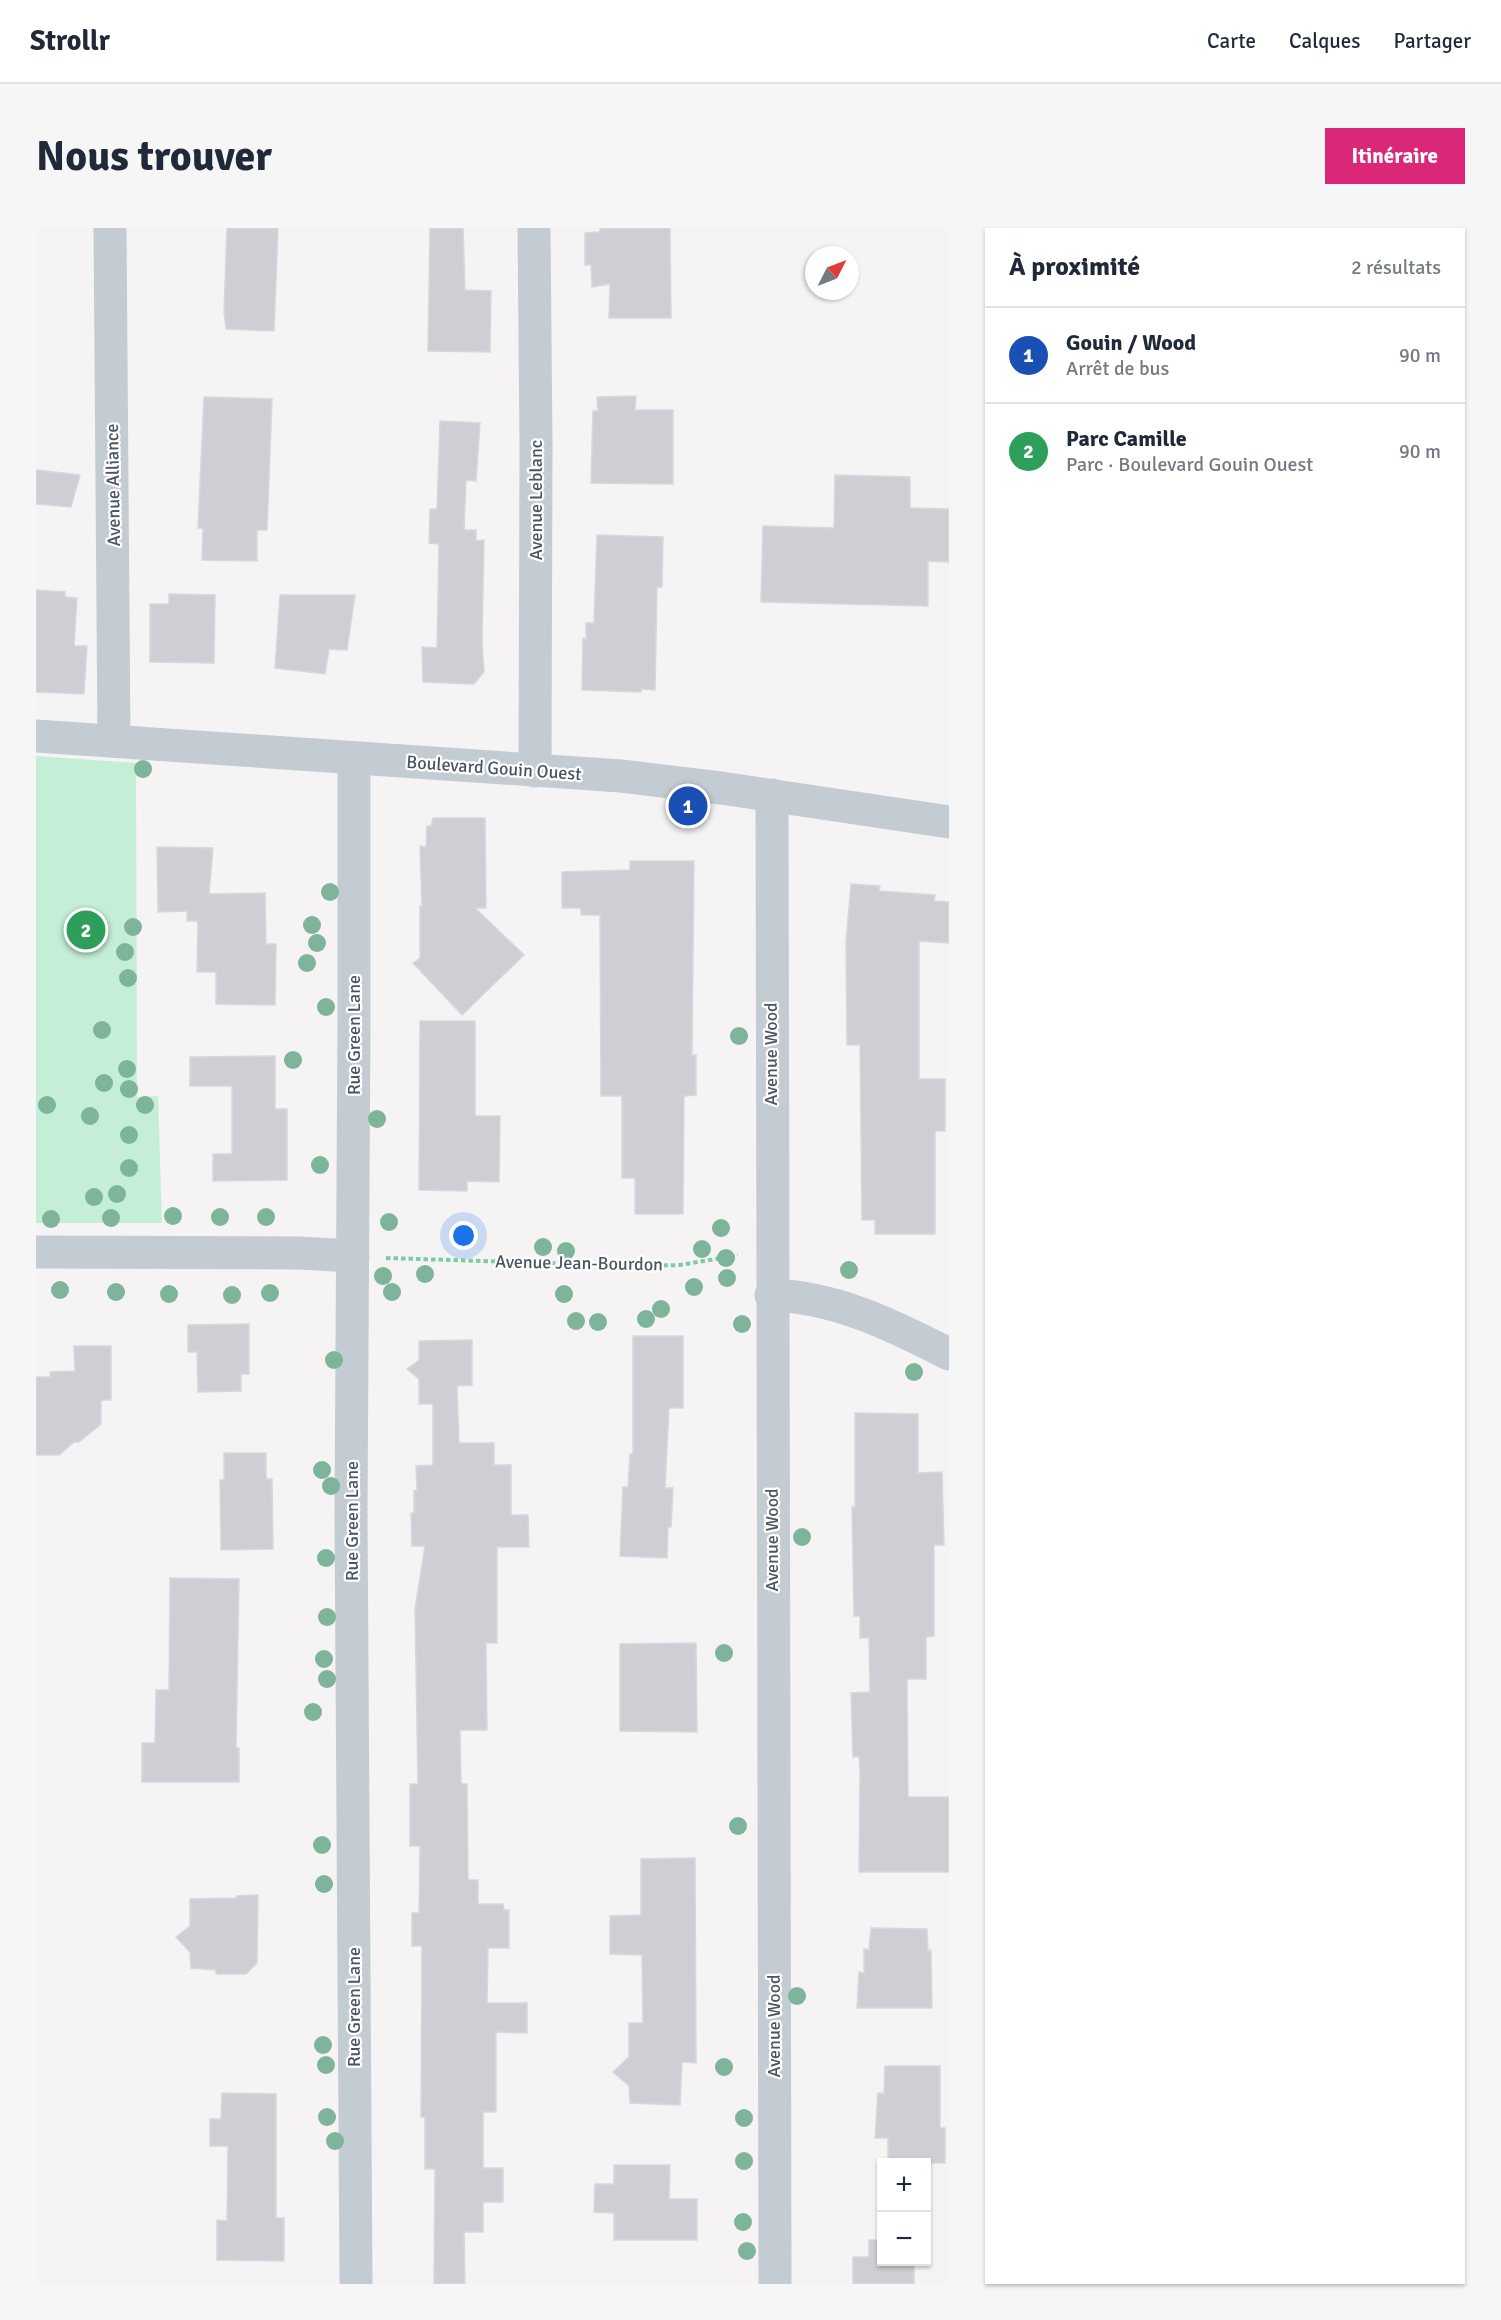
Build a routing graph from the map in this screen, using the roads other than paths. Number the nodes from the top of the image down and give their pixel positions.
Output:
1 (110, 228) edge
2 (534, 228) edge
3 (36, 736) edge
4 (114, 741) junction
5 (354, 758) junction
6 (535, 771) junction
7 (772, 795) junction
8 (949, 822) edge
9 (36, 1252) edge
10 (367, 1257) junction
11 (771, 1295) junction
12 (949, 1354) edge
13 (356, 2284) edge
14 (775, 2284) edge

1 - 4 street, Avenue Alliance
2 - 6 street, Avenue Leblanc
3 - 4 street, Boulevard Gouin Ouest
4 - 5 street, Boulevard Gouin Ouest
5 - 6 street, Boulevard Gouin Ouest
5 - 10 street, Rue Green Lane
6 - 7 street, Boulevard Gouin Ouest
7 - 8 street, Boulevard Gouin Ouest
7 - 11 street, Avenue Wood
9 - 10 street
10 - 13 street, Rue Green Lane
11 - 12 street
11 - 14 street, Avenue Wood

